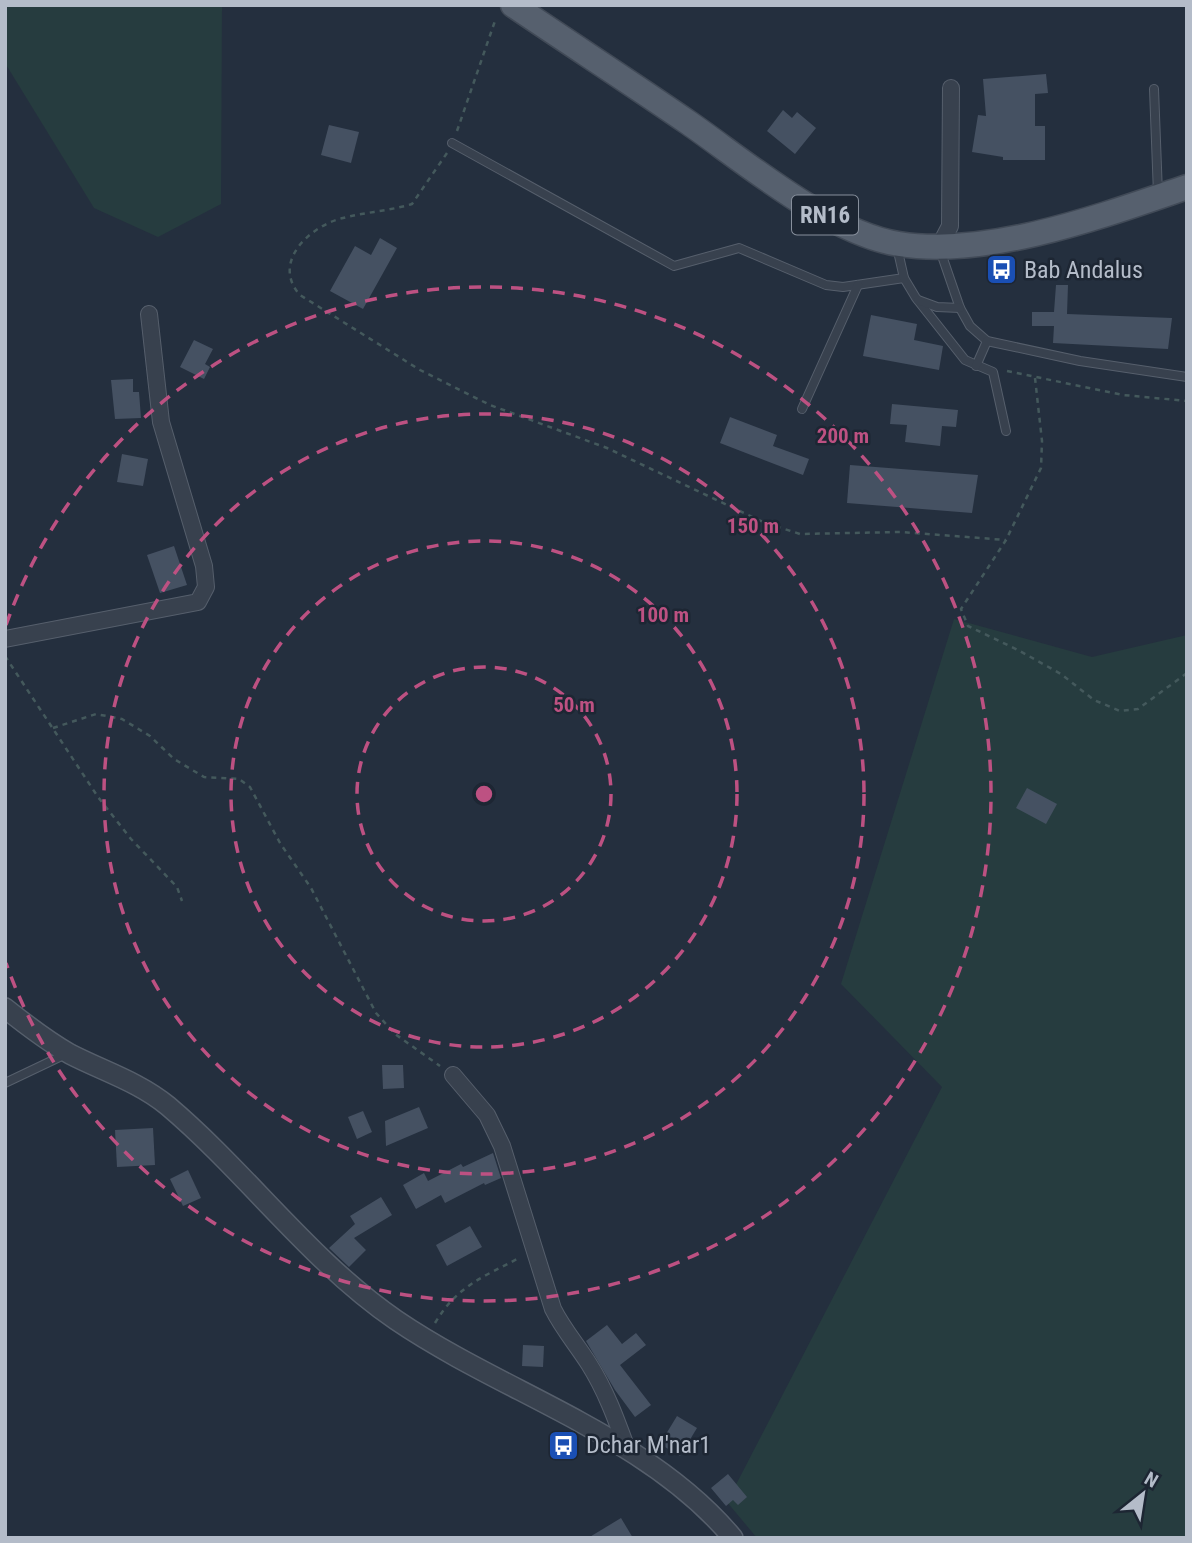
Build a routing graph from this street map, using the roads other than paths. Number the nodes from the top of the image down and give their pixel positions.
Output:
1 (505, 11) edge
2 (951, 88) dead end
3 (1154, 89) dead end
4 (452, 143) road end
5 (1187, 187) edge
6 (1158, 197) junction
7 (897, 244) junction
8 (939, 247) junction
9 (904, 278) junction
10 (858, 285) junction
11 (916, 299) junction
12 (960, 308) junction
13 (149, 314) dead end
14 (987, 341) junction
15 (976, 366) junction
16 (1187, 377) edge
17 (802, 409) dead end
18 (1006, 431) dead end
19 (5, 639) edge
20 (5, 1008) edge
21 (69, 1053) junction
22 (453, 1075) road end
23 (5, 1083) edge
24 (627, 1449) junction
25 (719, 1529) edge
26 (733, 1538) edge

1 - 7 main road, RN16
2 - 8 street
3 - 6 lane
4 - 10 lane
5 - 6 main road, RN16
6 - 8 main road, RN16
7 - 8 main road, RN16
7 - 9 lane
8 - 12 lane
9 - 10 lane
9 - 11 lane
10 - 17 lane
11 - 12 lane
11 - 15 lane
12 - 14 lane
13 - 19 street
14 - 15 lane
14 - 16 lane
15 - 18 lane
20 - 21 street
21 - 23 lane
21 - 24 street
22 - 24 street
24 - 25 street
25 - 26 street

